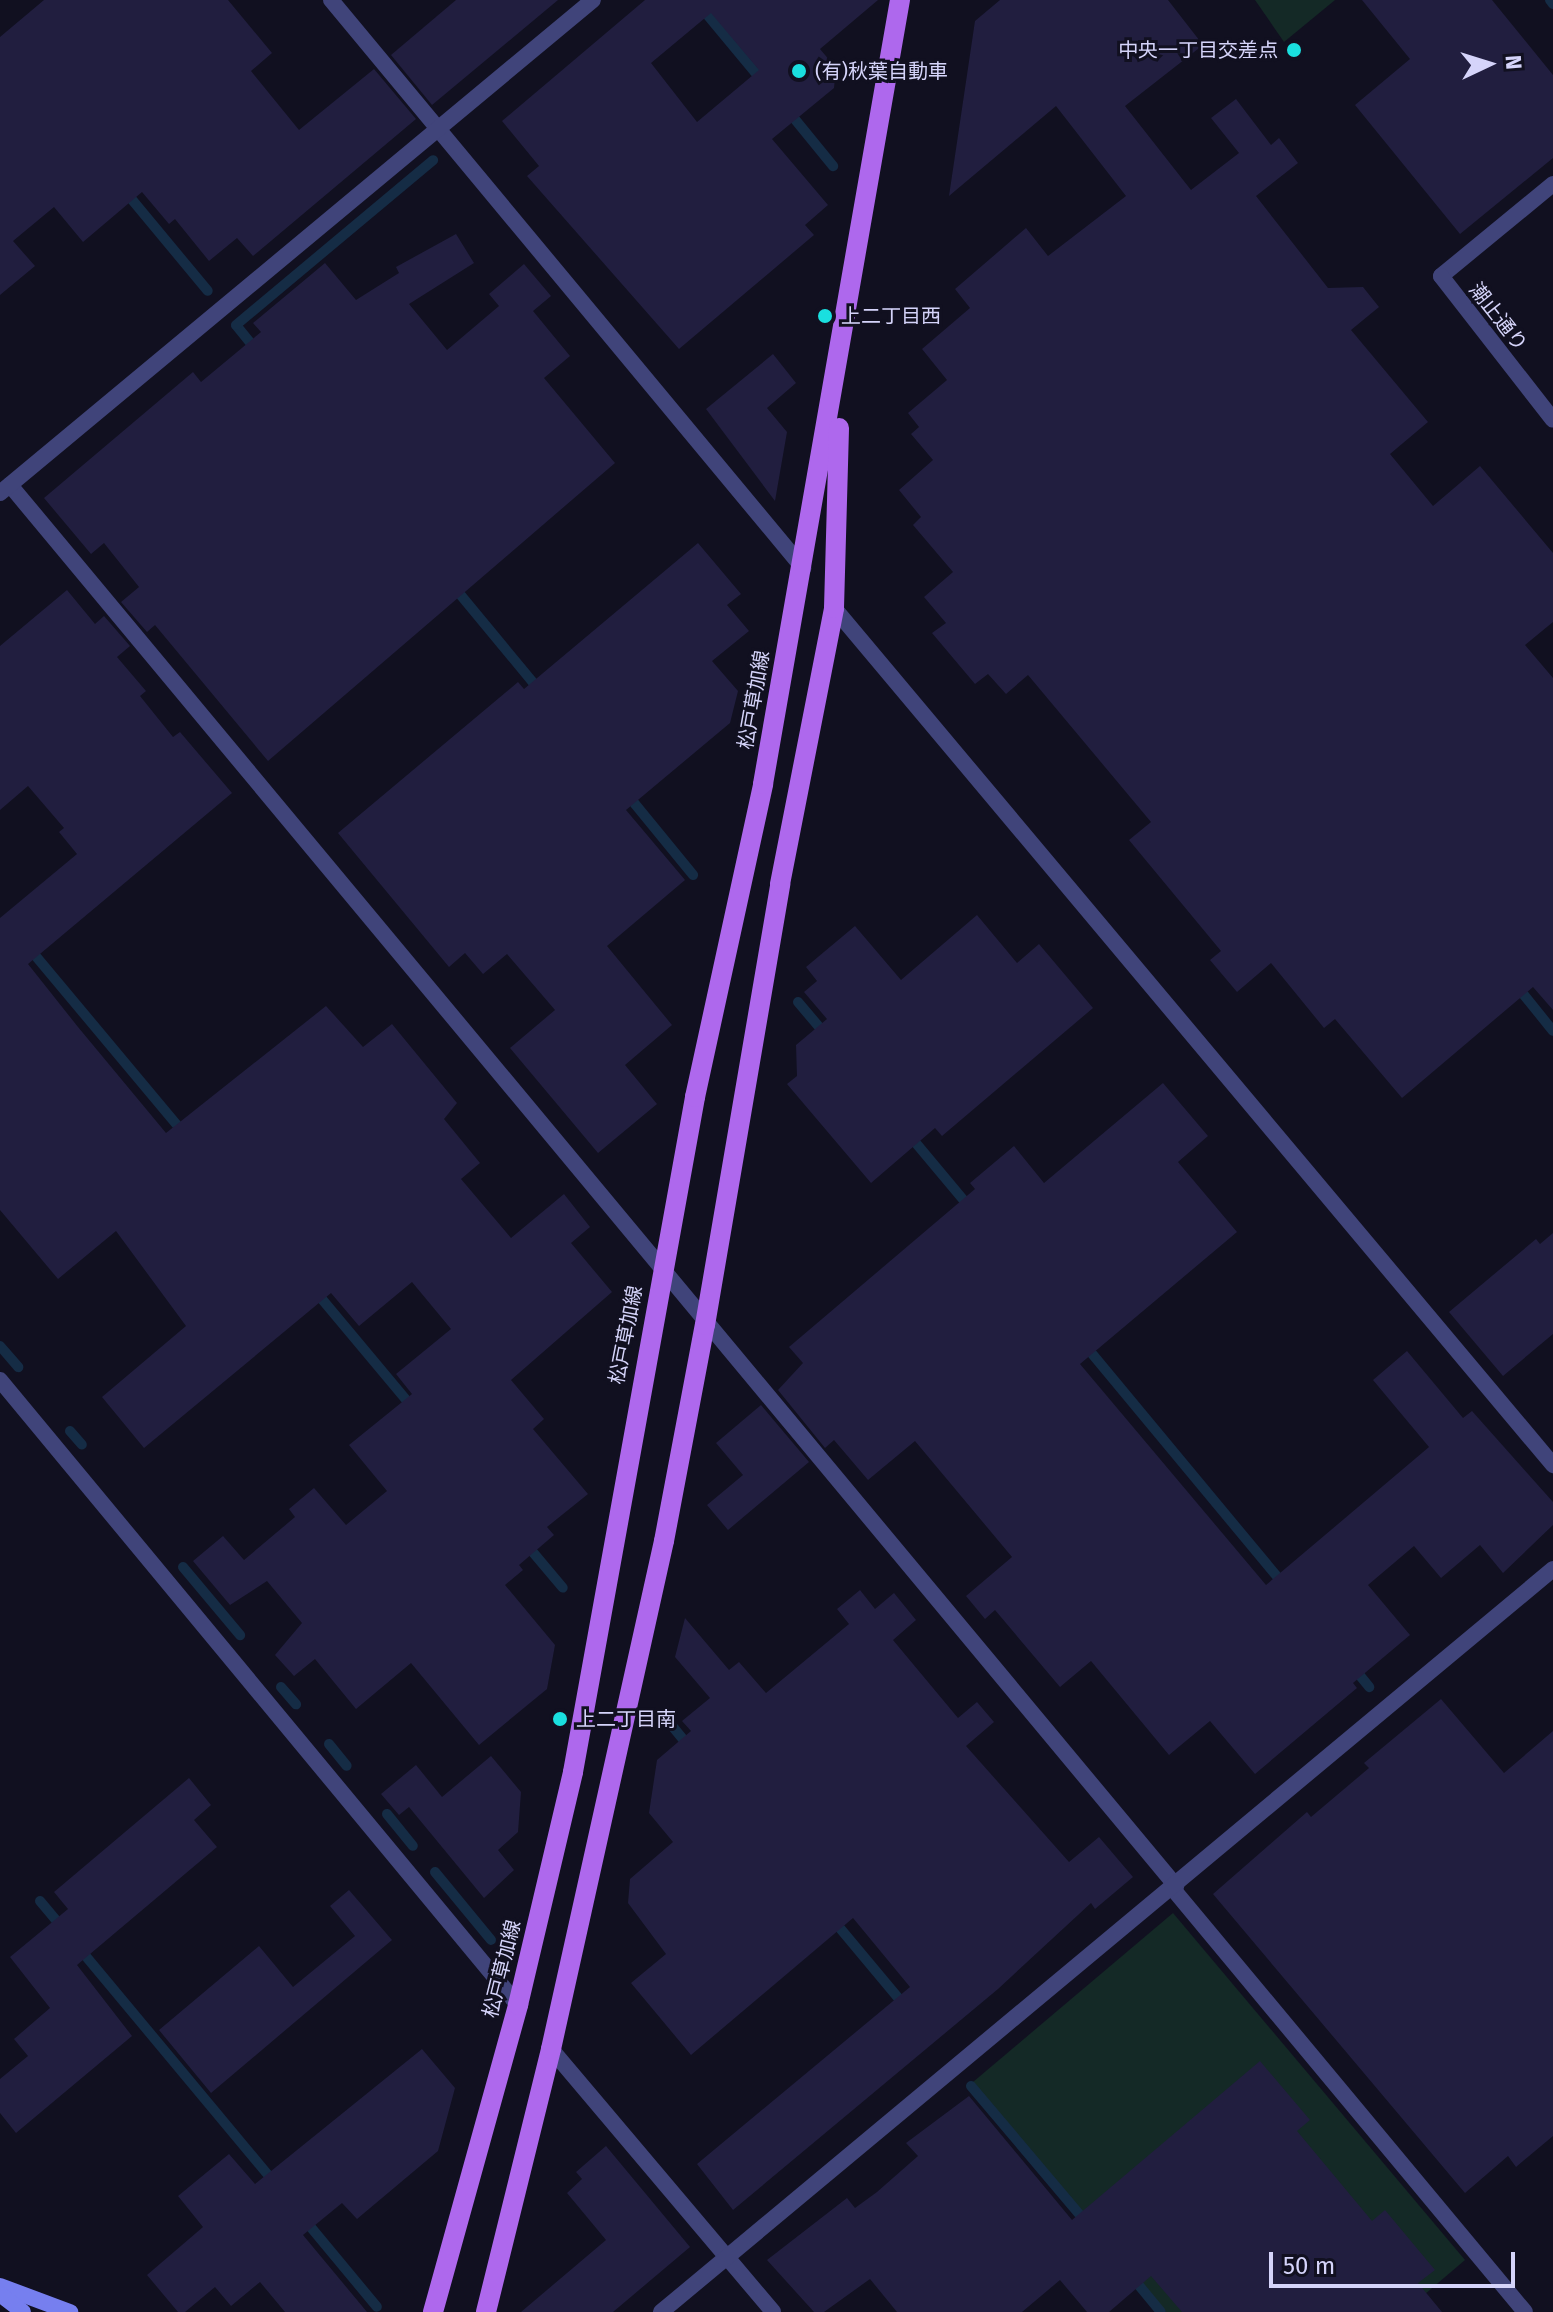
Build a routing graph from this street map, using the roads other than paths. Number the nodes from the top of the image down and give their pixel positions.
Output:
1 (331, 0) edge
2 (593, 0) edge
3 (900, 0) edge
4 (436, 127) junction
5 (1553, 184) edge
6 (841, 361) junction
7 (1553, 420) edge
8 (4, 486) edge
9 (803, 568) junction
10 (834, 608) junction
11 (662, 1274) junction
12 (705, 1325) junction
13 (0, 1380) edge
14 (1553, 1465) edge
15 (1553, 1569) edge
16 (1175, 1887) junction
17 (518, 2005) junction
18 (551, 2049) junction
19 (727, 2257) junction
20 (0, 2286) edge
21 (0, 2294) edge
22 (23, 2312) edge
23 (70, 2312) edge
24 (433, 2312) edge
25 (486, 2312) edge
26 (661, 2312) edge
27 (773, 2312) edge
28 (1525, 2312) edge

1 - 4 street
2 - 4 street
3 - 6 main road, 松戸草加線
4 - 8 street
4 - 9 street
5 - 7 street, 潮止通り
6 - 9 main road, 松戸草加線
6 - 10 main road, 松戸草加線
8 - 11 street
9 - 11 main road, 松戸草加線
10 - 12 main road, 松戸草加線
10 - 14 street
11 - 12 street
11 - 17 main road, 松戸草加線
12 - 16 street
12 - 18 main road, 松戸草加線
13 - 17 street
15 - 16 street
16 - 19 street
16 - 28 street
17 - 24 main road, 松戸草加線
18 - 19 street
18 - 25 main road, 松戸草加線
19 - 26 street
19 - 27 street
20 - 23 main road
21 - 22 main road

